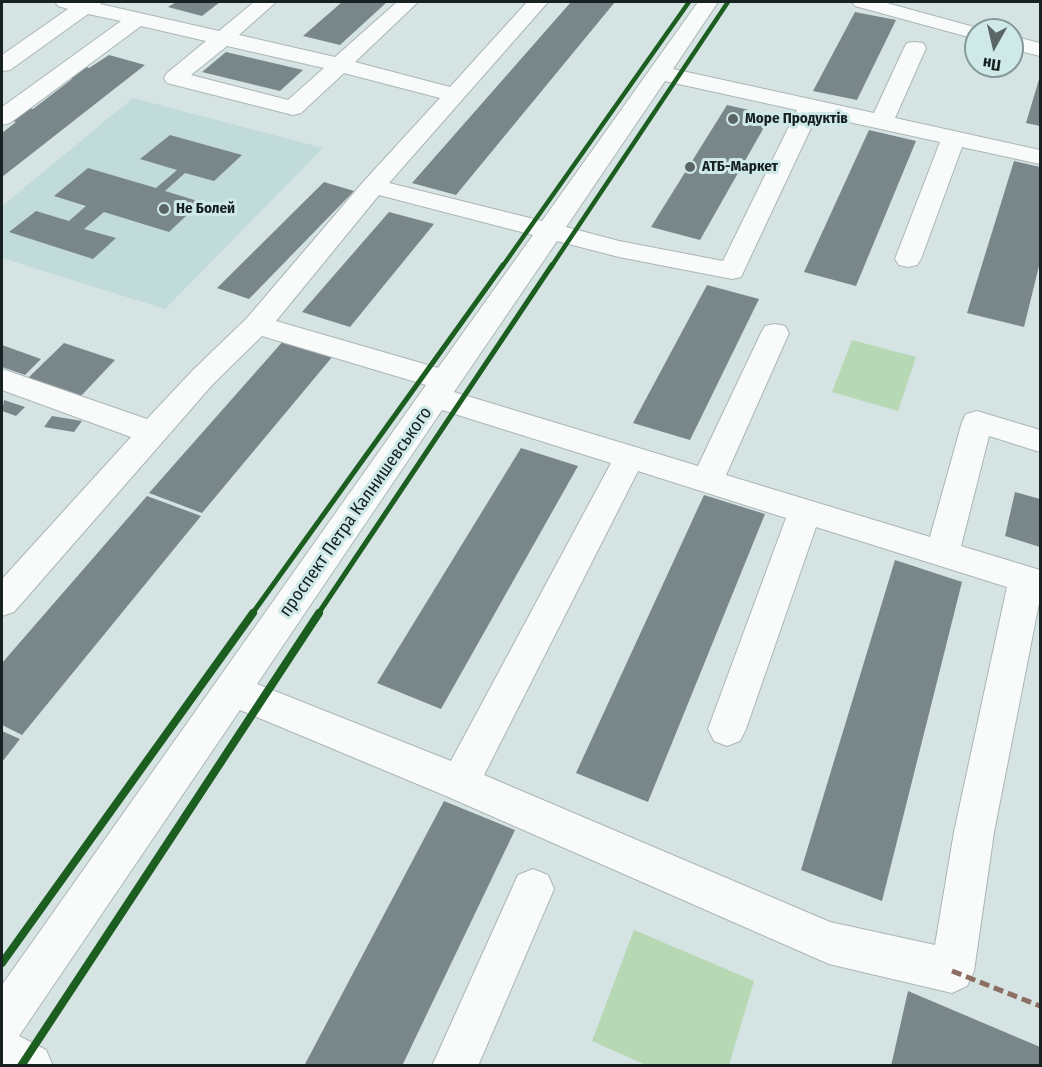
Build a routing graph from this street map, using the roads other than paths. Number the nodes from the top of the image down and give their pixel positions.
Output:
1 (266, 2) edge
2 (408, 2) edge
3 (538, 2) edge
4 (706, 2) edge
5 (862, 2) edge
6 (81, 3) edge
7 (137, 19) junction
8 (964, 30) edge
9 (221, 39) junction
10 (1024, 45) edge
11 (915, 48) dead end
12 (1041, 50) edge
13 (2, 65) edge
14 (339, 65) junction
15 (659, 73) junction
16 (455, 95) junction
17 (810, 106) junction
18 (2, 118) edge
19 (882, 122) junction
20 (953, 138) junction
21 (1041, 157) edge
22 (373, 186) junction
23 (550, 231) junction
24 (908, 259) dead end
25 (257, 325) junction
26 (775, 333) dead end
27 (2, 379) edge
28 (441, 389) junction
29 (153, 433) junction
30 (1041, 441) edge
31 (630, 457) junction
32 (707, 481) junction
33 (805, 512) junction
34 (942, 554) junction
35 (1033, 582) edge
36 (7, 588) edge
37 (232, 690) junction
38 (727, 729) dead end
39 (460, 783) junction
40 (533, 889) dead end
41 (2, 1022) edge
42 (2, 1051) edge
43 (30, 1065) edge
44 (455, 1065) edge

1 - 9 street
2 - 14 street
3 - 16 street
4 - 15 street, проспект Петра Калнишевського
5 - 8 street
6 - 7 street
6 - 13 street
7 - 9 street
7 - 18 street
9 - 14 street
9 - 14 street
10 - 12 street
11 - 19 street
14 - 16 street
15 - 17 street
15 - 23 street, проспект Петра Калнишевського
16 - 22 street
17 - 19 street
17 - 23 street
19 - 20 street
20 - 21 street
20 - 24 street
22 - 23 street
22 - 25 street
23 - 28 street, проспект Петра Калнишевського
25 - 28 street
25 - 29 street
26 - 32 street
27 - 29 street
28 - 31 street
28 - 37 street, проспект Петра Калнишевського
29 - 36 street
30 - 34 street
31 - 32 street
31 - 39 street
32 - 33 street
33 - 34 street
33 - 38 street
34 - 35 street
35 - 39 street
37 - 39 street
37 - 41 street, проспект Петра Калнишевського
40 - 44 street
42 - 43 street

